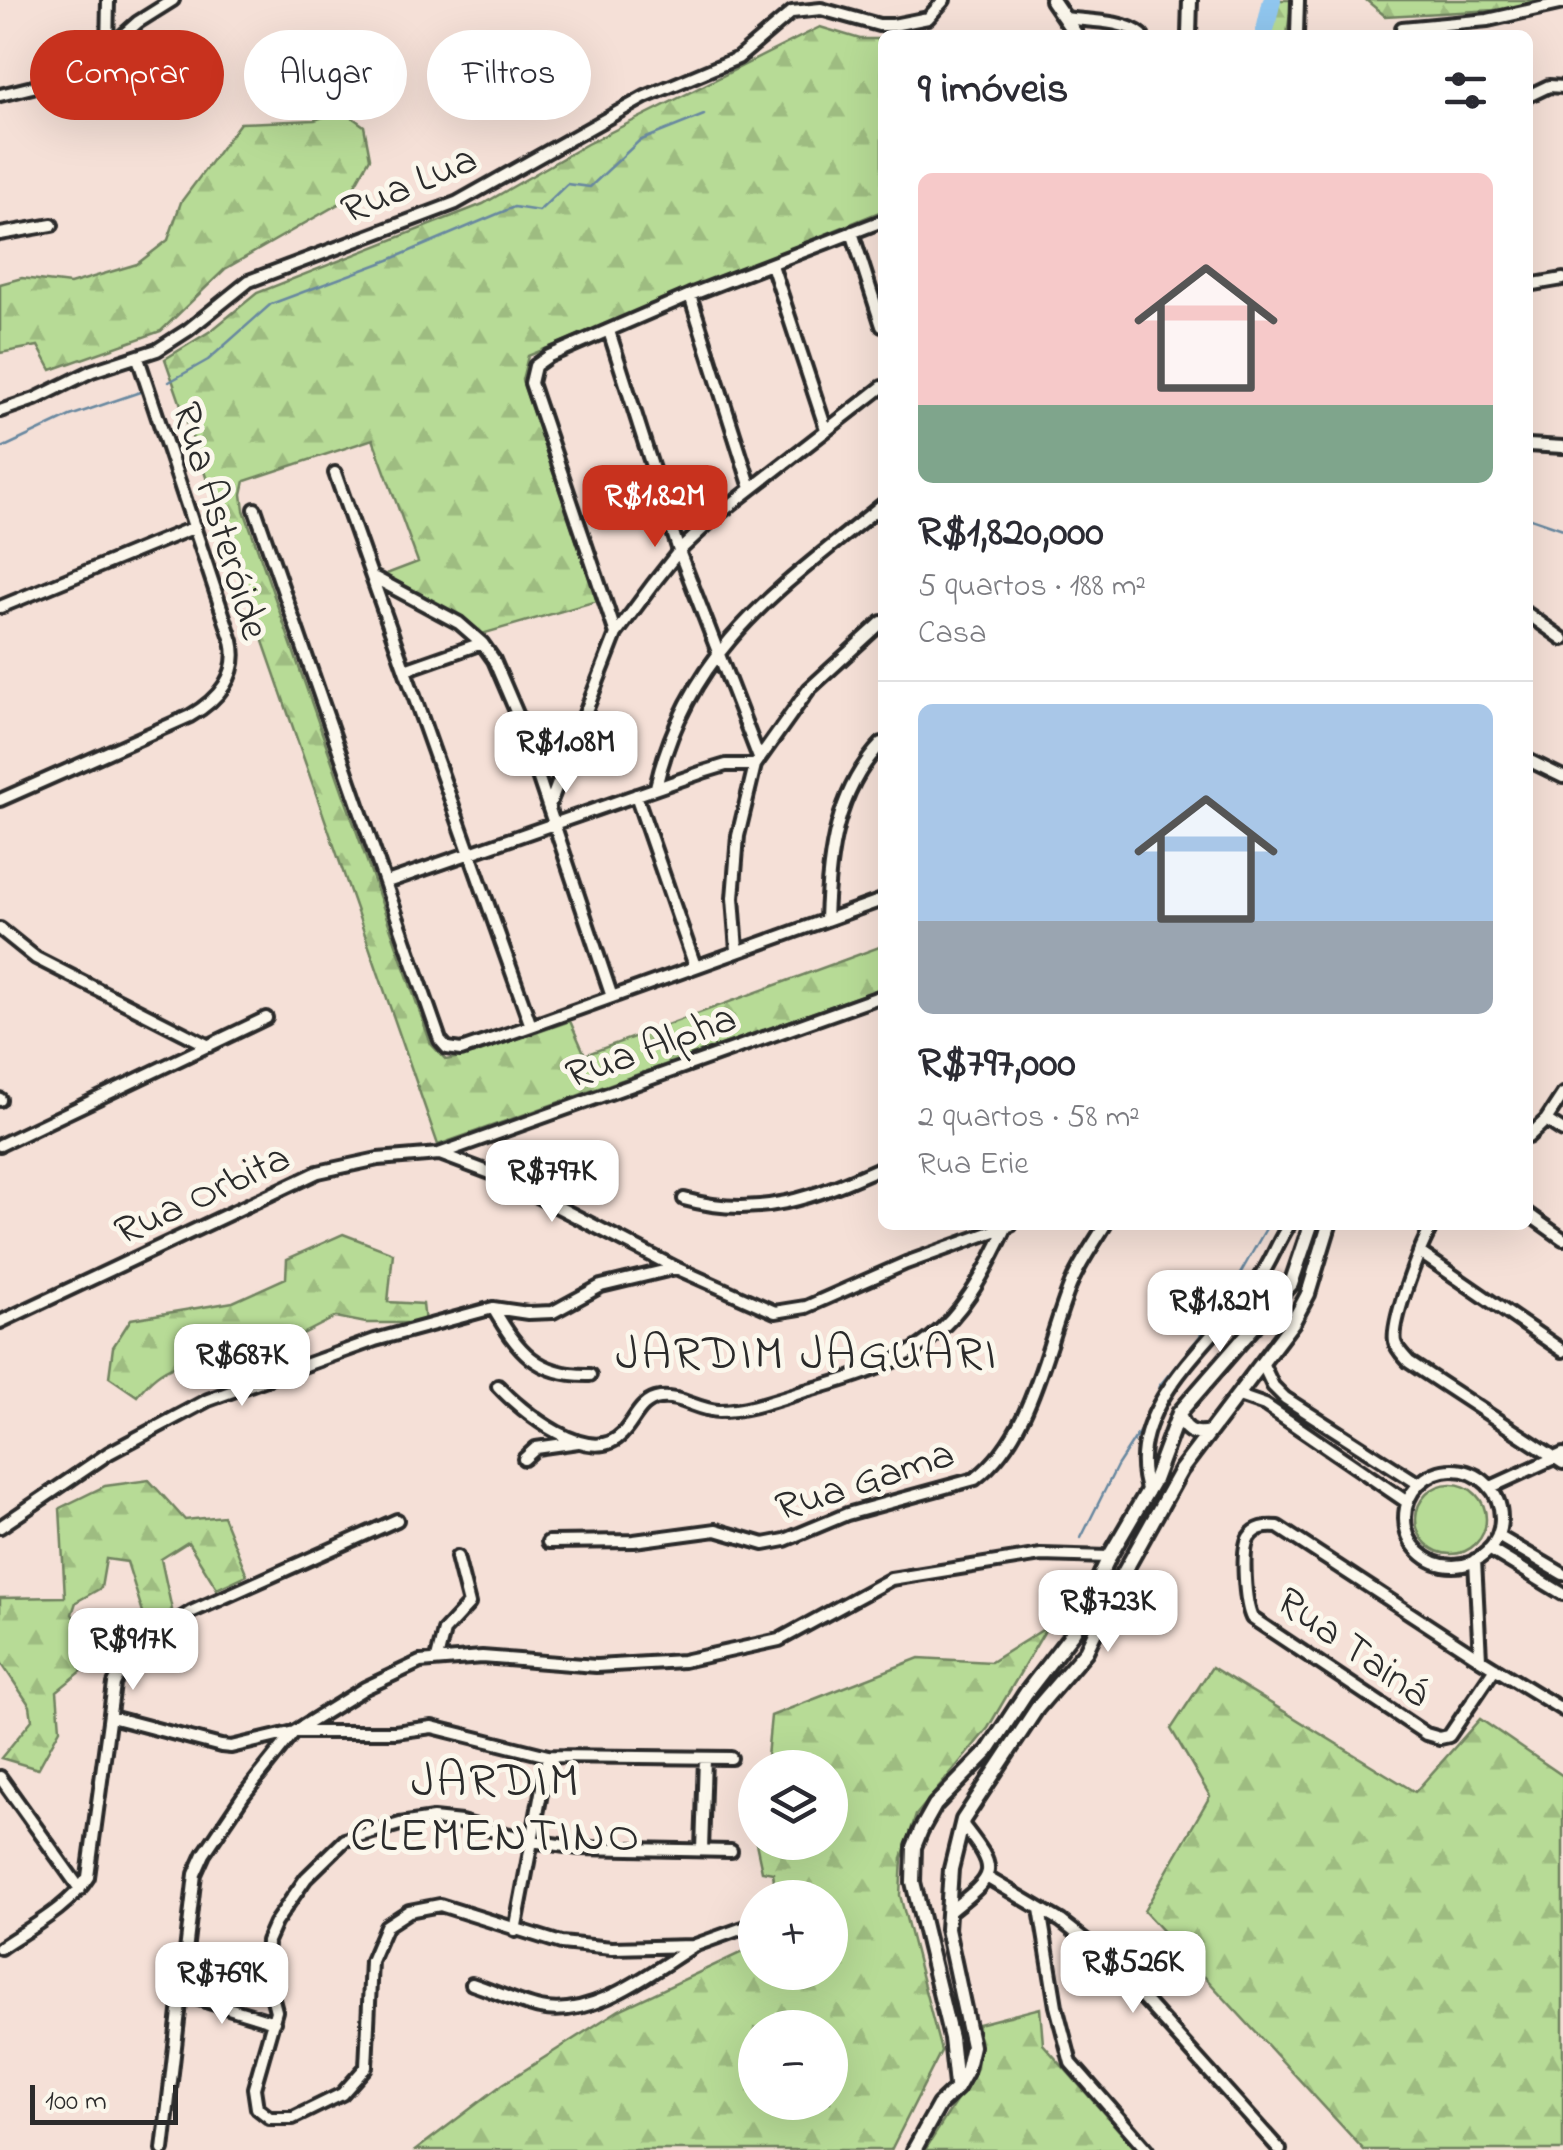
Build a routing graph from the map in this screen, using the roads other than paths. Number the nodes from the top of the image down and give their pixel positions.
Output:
1 (108, 0) edge
2 (174, 0) edge
3 (944, 0) edge
4 (1052, 0) edge
5 (1190, 0) edge
6 (1298, 0) edge
7 (1563, 4) edge
8 (1064, 18) junction
9 (1402, 28) dead end
10 (107, 30) edge
11 (129, 30) edge
12 (1072, 30) edge
13 (1132, 30) edge
14 (1189, 30) edge
15 (1297, 30) edge
16 (30, 87) edge
17 (1563, 87) edge
18 (1533, 94) edge
19 (0, 95) edge
20 (878, 222) edge
21 (52, 225) dead end
22 (852, 232) junction
23 (0, 234) edge
24 (772, 265) junction
25 (1563, 279) edge
26 (1533, 285) edge
27 (690, 296) junction
28 (878, 313) edge
29 (609, 330) junction
30 (138, 358) junction
31 (878, 389) edge
32 (0, 411) edge
33 (826, 429) junction
34 (1533, 445) edge
35 (1563, 447) edge
36 (335, 473) dead end
37 (751, 488) junction
38 (878, 508) edge
39 (255, 509) dead end
40 (195, 527) junction
41 (679, 551) junction
42 (374, 578) junction
43 (0, 607) edge
44 (1533, 618) edge
45 (878, 626) edge
46 (616, 634) junction
47 (1563, 639) edge
48 (482, 643) junction
49 (719, 652) junction
50 (405, 670) junction
51 (878, 748) edge
52 (757, 761) junction
53 (1533, 762) edge
54 (1563, 776) edge
55 (656, 787) junction
56 (636, 794) junction
57 (0, 800) edge
58 (548, 806) junction
59 (553, 822) junction
60 (468, 853) junction
61 (387, 882) junction
62 (878, 901) edge
63 (826, 920) junction
64 (0, 929) edge
65 (737, 950) junction
66 (695, 966) junction
67 (878, 997) edge
68 (612, 998) junction
69 (266, 1018) dead end
70 (531, 1026) junction
71 (209, 1046) junction
72 (1563, 1094) edge
73 (1546, 1120) junction
74 (1563, 1131) edge
75 (1533, 1132) edge
76 (0, 1145) edge
77 (439, 1154) junction
78 (878, 1169) edge
79 (684, 1198) dead end
80 (1533, 1218) edge
81 (998, 1230) edge
82 (1007, 1230) edge
83 (1102, 1230) edge
84 (1286, 1230) edge
85 (1309, 1230) edge
86 (1328, 1230) edge
87 (1430, 1230) edge
88 (1563, 1239) edge
89 (1419, 1252) junction
90 (676, 1268) junction
91 (1272, 1307) junction
92 (493, 1308) junction
93 (0, 1322) edge
94 (1294, 1322) junction
95 (1563, 1351) edge
96 (1263, 1365) junction
97 (590, 1375) dead end
98 (498, 1386) dead end
99 (1239, 1396) junction
100 (1179, 1413) junction
101 (1209, 1432) junction
102 (580, 1441) junction
103 (1560, 1459) edge
104 (524, 1460) dead end
105 (1419, 1484) junction
106 (1490, 1488) junction
107 (1148, 1492) junction
108 (1408, 1502) junction
109 (396, 1520) dead end
110 (0, 1527) edge
111 (1498, 1536) junction
112 (548, 1542) dead end
113 (1489, 1550) junction
114 (458, 1557) dead end
115 (1109, 1558) junction
116 (1475, 1560) junction
117 (1563, 1574) edge
118 (1563, 1594) edge
119 (1074, 1631) junction
120 (1092, 1640) junction
121 (438, 1658) junction
122 (1480, 1658) junction
123 (1495, 1668) junction
124 (1563, 1710) edge
125 (111, 1717) junction
126 (294, 1732) junction
127 (548, 1756) junction
128 (705, 1758) junction
129 (730, 1758) dead end
130 (0, 1776) edge
131 (962, 1824) junction
132 (532, 1841) junction
133 (702, 1850) junction
134 (731, 1851) dead end
135 (988, 1878) junction
136 (913, 1882) junction
137 (80, 1889) junction
138 (1040, 1909) junction
139 (950, 1911) junction
140 (948, 1929) junction
141 (738, 1930) edge
142 (515, 1931) junction
143 (694, 1946) junction
144 (0, 1948) edge
145 (472, 1984) dead end
146 (182, 1994) junction
147 (274, 2022) junction
148 (956, 2088) junction
149 (163, 2150) edge
150 (914, 2150) edge
151 (1148, 2150) edge
152 (1280, 2150) edge

1 - 10 street
2 - 11 street
3 - 30 street, Rua Lua
4 - 8 main road
5 - 14 main road
6 - 15 street
7 - 9 street
8 - 12 main road
8 - 13 street
16 - 19 street
17 - 18 street
20 - 22 street
21 - 23 street
22 - 24 street
22 - 28 street
24 - 27 street
24 - 33 street
25 - 26 street
27 - 29 street
27 - 37 street
29 - 41 street
29 - 46 street
30 - 32 street, Rua Lua
30 - 40 street, Rua Asteróide
31 - 33 street
33 - 37 street
34 - 35 street
36 - 42 street
37 - 41 street
38 - 49 street
39 - 61 street
40 - 43 street
40 - 57 street, Rua Asteróide
41 - 46 street
41 - 49 street
42 - 48 street
42 - 50 street
44 - 47 street
45 - 52 street
46 - 58 street
48 - 50 street
48 - 58 street
49 - 52 street
49 - 55 street
50 - 60 street
51 - 63 street
52 - 55 street
52 - 65 street
53 - 54 street
55 - 56 street
56 - 59 street
56 - 66 street
58 - 59 street
59 - 60 street
59 - 68 street
60 - 61 street
60 - 70 street
61 - 70 street
62 - 63 street
63 - 65 street
64 - 71 street
65 - 66 street
66 - 68 street
67 - 77 street, Rua Alpha
68 - 70 street
69 - 71 street
71 - 76 street
72 - 73 street
73 - 74 street
73 - 75 street
77 - 90 street
77 - 93 street, Rua Orbita
78 - 79 street
80 - 88 street
81 - 90 street
82 - 102 street
83 - 112 street, Rua Gama
84 - 107 street
85 - 91 main road
86 - 94 main road
87 - 89 street
89 - 95 street
89 - 103 street
90 - 92 street
91 - 94 main road
91 - 100 main road
92 - 97 street
92 - 110 street
94 - 96 main road
96 - 99 main road
96 - 105 street
98 - 102 street
99 - 101 main road
99 - 108 street
100 - 101 main road
100 - 107 main road
101 - 120 main road
102 - 104 street
103 - 106 street
105 - 106 street
105 - 108 street
106 - 111 street
107 - 115 main road
108 - 116 street
109 - 125 street
111 - 113 street
111 - 117 street
113 - 116 street
113 - 118 street
114 - 121 street
115 - 119 main road
115 - 121 street
116 - 122 street
119 - 120 main road
119 - 136 main road
120 - 131 main road
121 - 126 street
122 - 123 street
122 - 123 street, Rua Tainá
123 - 124 street
125 - 126 street
125 - 137 street
126 - 127 street
126 - 146 street
127 - 128 street
127 - 132 street
128 - 129 street
128 - 133 street
130 - 137 street
131 - 135 street
131 - 139 main road
132 - 133 street
132 - 142 street
132 - 147 street
133 - 134 street
135 - 138 street
135 - 139 street
136 - 140 main road
136 - 148 main road
137 - 144 street
138 - 151 street
138 - 152 street
139 - 140 main road
140 - 148 main road
141 - 143 street
142 - 143 street
142 - 147 street
143 - 145 street
146 - 147 street
146 - 149 street
148 - 150 main road

